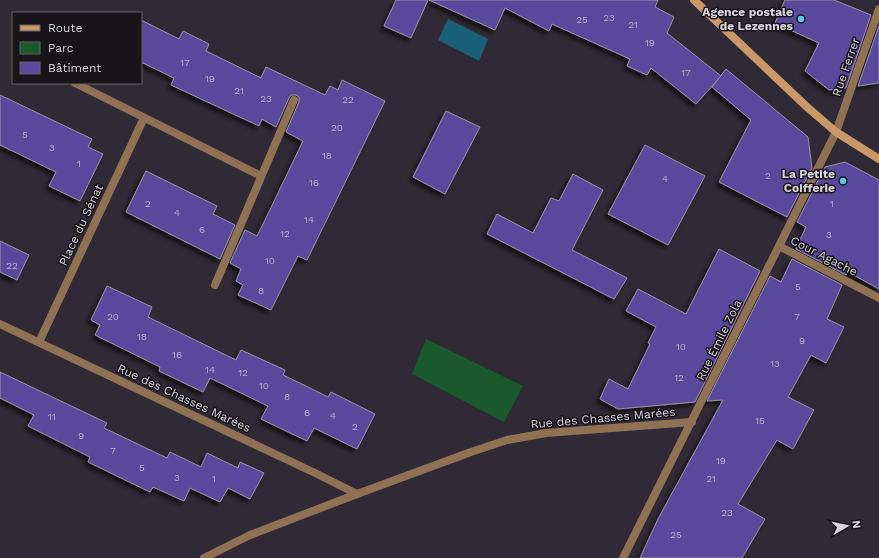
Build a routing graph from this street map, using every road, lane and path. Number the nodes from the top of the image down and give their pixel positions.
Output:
1 (694, 0) edge
2 (879, 9) edge
3 (77, 84) edge
4 (294, 100) dead end
5 (144, 118) junction
6 (836, 132) junction
7 (879, 159) edge
8 (261, 176) junction
9 (779, 246) junction
10 (215, 285) dead end
11 (879, 298) edge
12 (0, 324) edge
13 (39, 342) junction
14 (692, 422) junction
15 (357, 494) junction
16 (204, 558) edge
17 (623, 558) edge

1 - 6 street
2 - 6 street, Rue Ferrer
3 - 5 street
4 - 8 street
5 - 8 street
5 - 13 street, Place du Sénat
6 - 7 street
6 - 9 street, Rue Émile Zola
8 - 10 street
9 - 11 street, Cour Agache
9 - 14 street, Rue Émile Zola
12 - 13 street, Rue des Chasses Marées
13 - 15 street, Rue des Chasses Marées
14 - 15 street, Rue des Chasses Marées
14 - 17 street, Rue Émile Zola
15 - 16 street, Rue des Chasses Marées

